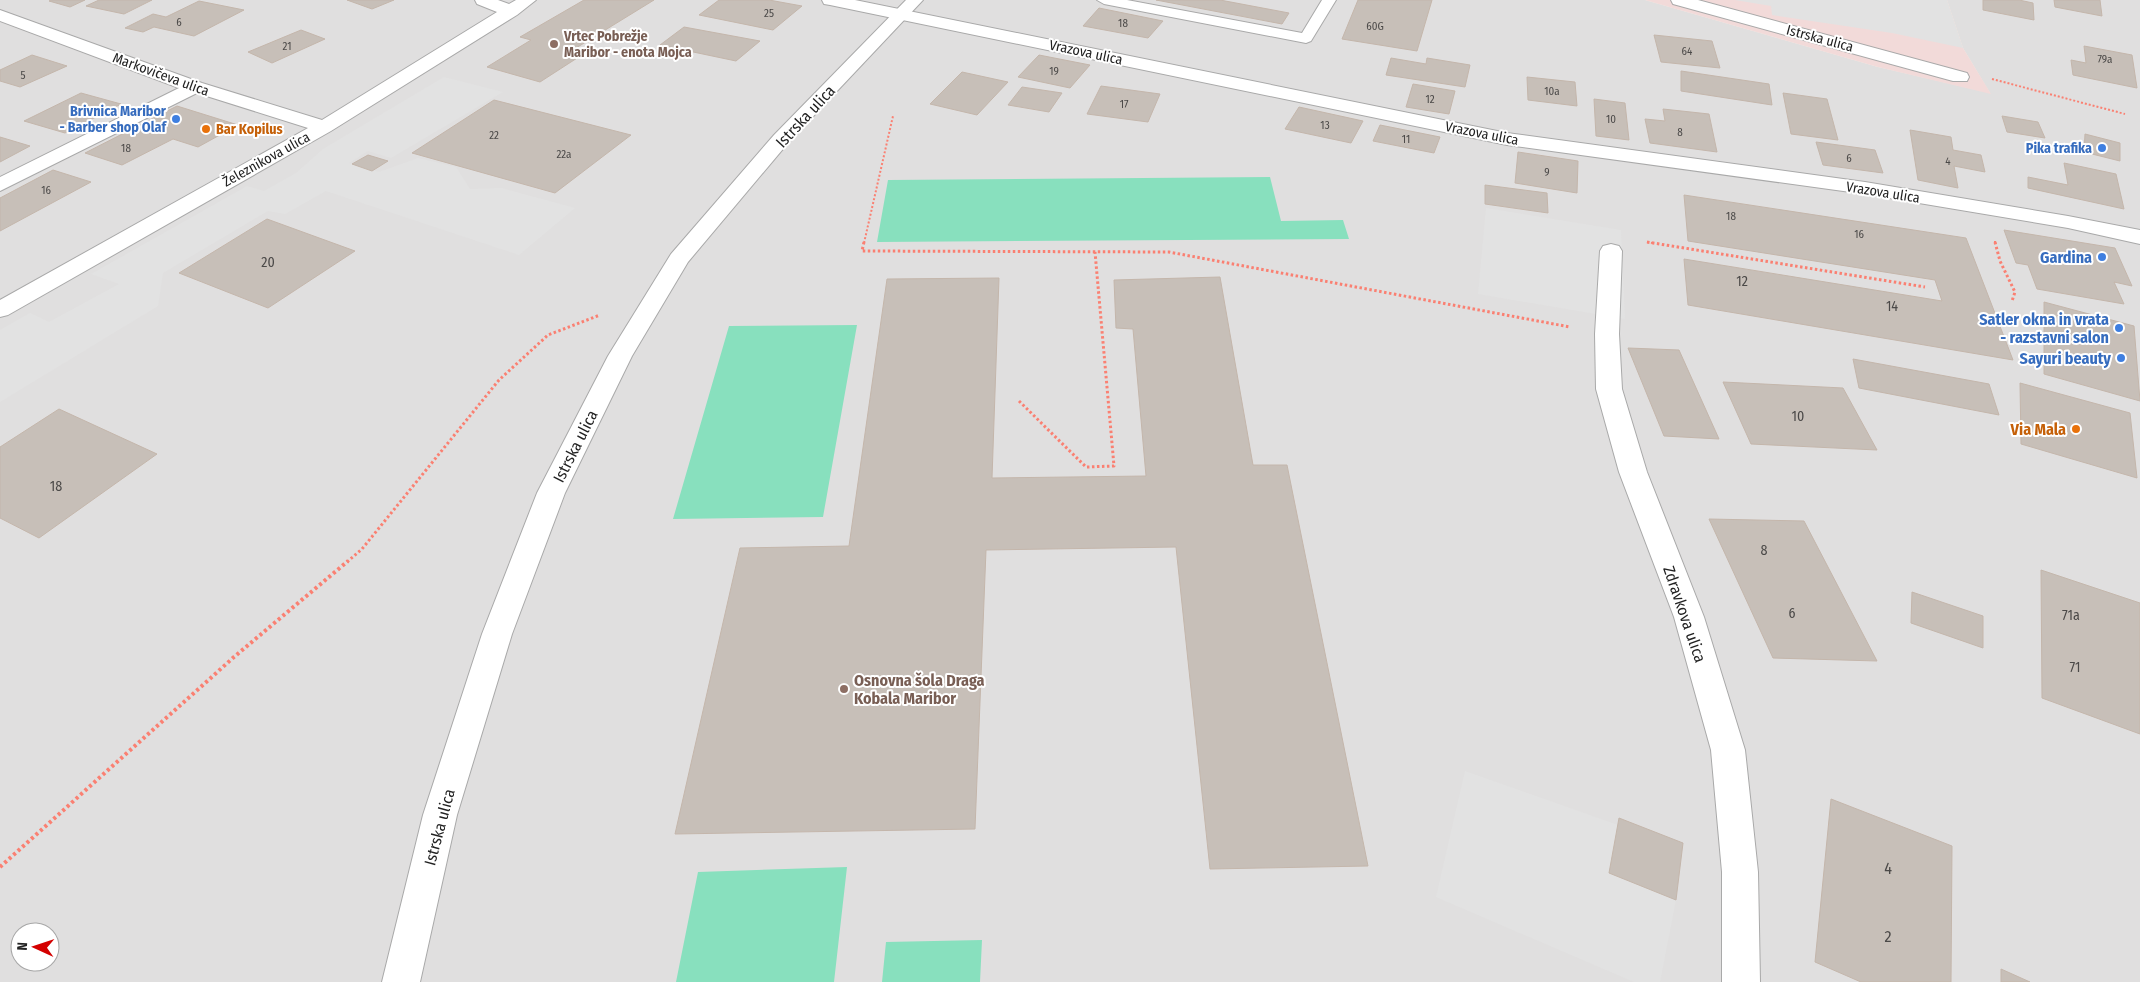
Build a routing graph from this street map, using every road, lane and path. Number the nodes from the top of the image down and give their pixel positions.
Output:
1 (483, 0) edge
2 (830, 0) edge
3 (1104, 0) edge
4 (1328, 0) edge
5 (1679, 0) edge
6 (520, 5) edge
7 (908, 7) edge
8 (0, 15) edge
9 (1960, 77) dead end
10 (1985, 78) dead end
11 (195, 87) junction
12 (2125, 114) dead end
13 (893, 116) dead end
14 (324, 127) junction
15 (0, 185) edge
16 (1980, 207) junction
17 (2140, 237) edge
18 (1611, 251) joint
19 (1095, 252) junction
20 (1925, 287) dead end
21 (2012, 301) dead end
22 (0, 310) edge
23 (607, 313) dead end
24 (1607, 334) junction
25 (1019, 401) dead end
26 (0, 867) edge
27 (401, 982) edge
28 (1740, 982) edge

1 - 6 street
2 - 7 street, Vrazova ulica
3 - 4 lane
5 - 9 street, Istrska ulica
6 - 14 street, Železnikova ulica
7 - 16 street, Vrazova ulica
7 - 27 street, Istrska ulica
8 - 11 street, Markovičeva ulica
10 - 12 path
11 - 14 street, Markovičeva ulica
11 - 15 street
13 - 19 path
14 - 22 street, Železnikova ulica
16 - 17 street, Vrazova ulica
16 - 21 path
18 - 20 path
18 - 24 street, Zdravkova ulica
19 - 24 path
19 - 25 path
23 - 26 path
24 - 28 street, Zdravkova ulica

